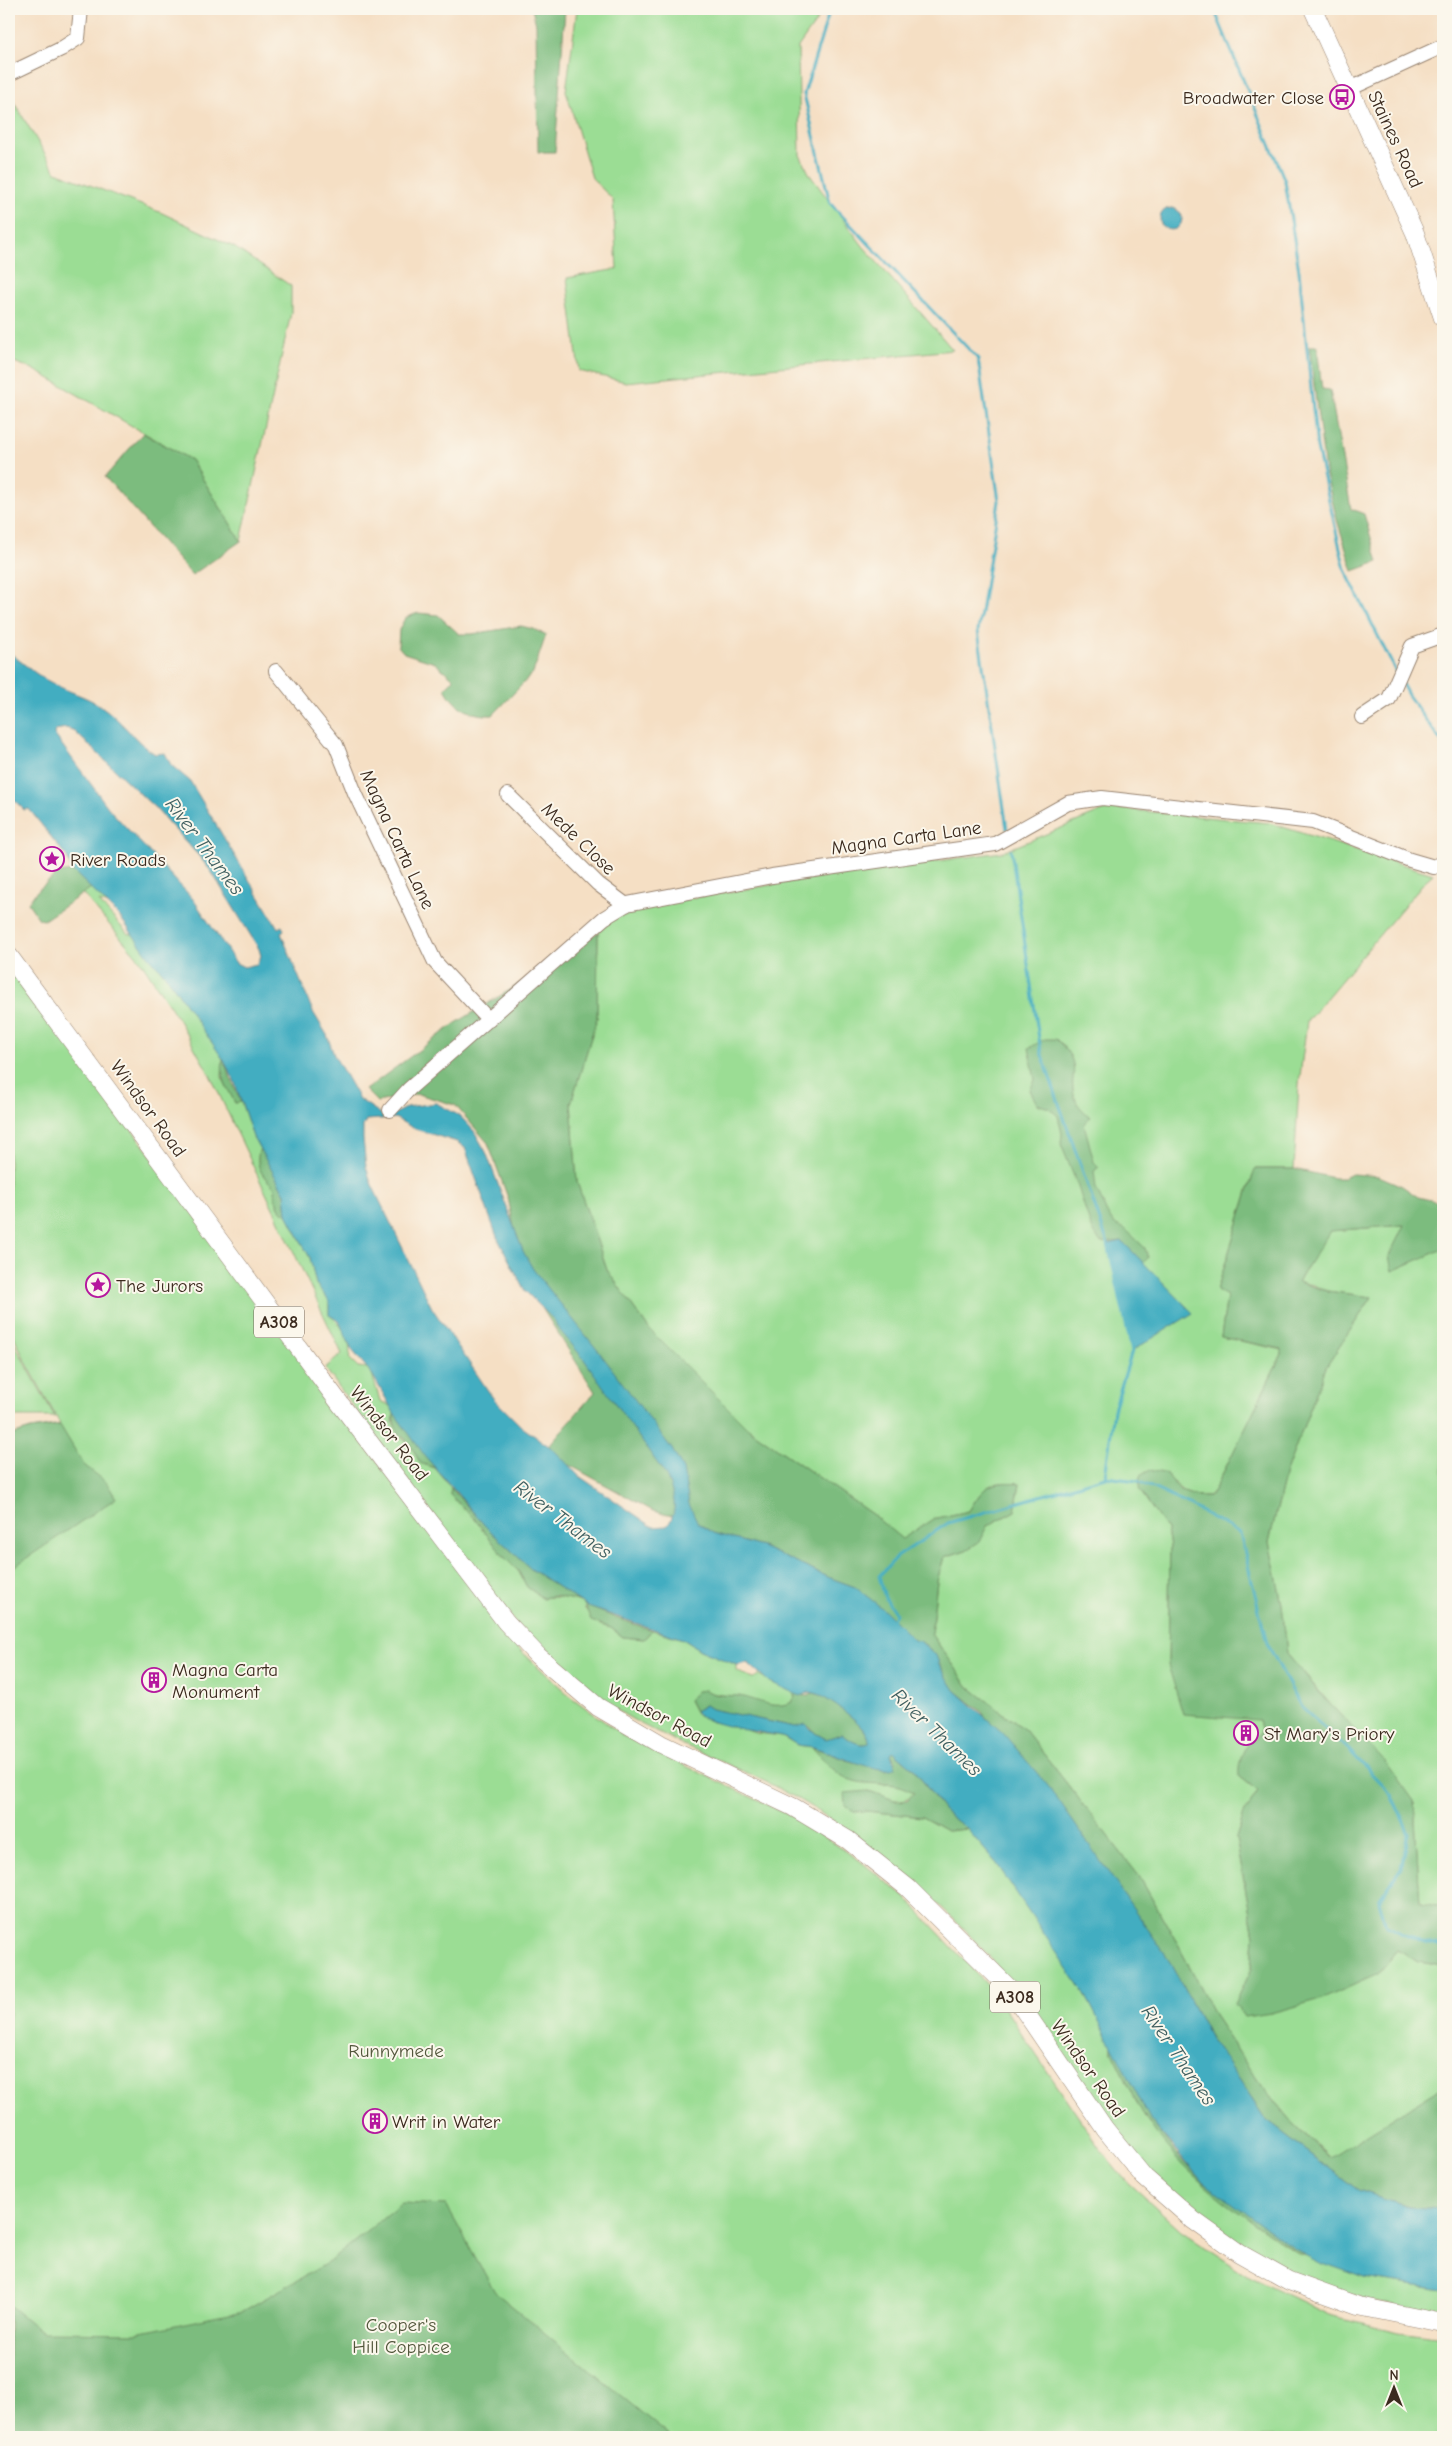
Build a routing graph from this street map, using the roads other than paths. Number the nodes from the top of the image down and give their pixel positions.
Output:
1 (81, 9) edge
2 (1313, 9) edge
3 (1443, 46) edge
4 (9, 74) edge
5 (1350, 89) junction
6 (1443, 318) edge
7 (1443, 635) edge
8 (276, 671) dead end
9 (1362, 717) dead end
10 (508, 795) dead end
11 (1443, 863) edge
12 (626, 905) junction
13 (9, 956) edge
14 (489, 1020) junction
15 (390, 1110) dead end
16 (1443, 2323) edge

1 - 4 street
2 - 5 main road, Staines Road
3 - 5 street
5 - 6 main road, Staines Road
7 - 9 street
8 - 14 street, Magna Carta Lane
10 - 12 street, Mede Close
11 - 12 street, Magna Carta Lane
12 - 14 street, Magna Carta Lane
13 - 16 main road, Windsor Road / A308
14 - 15 street, Magna Carta Lane

